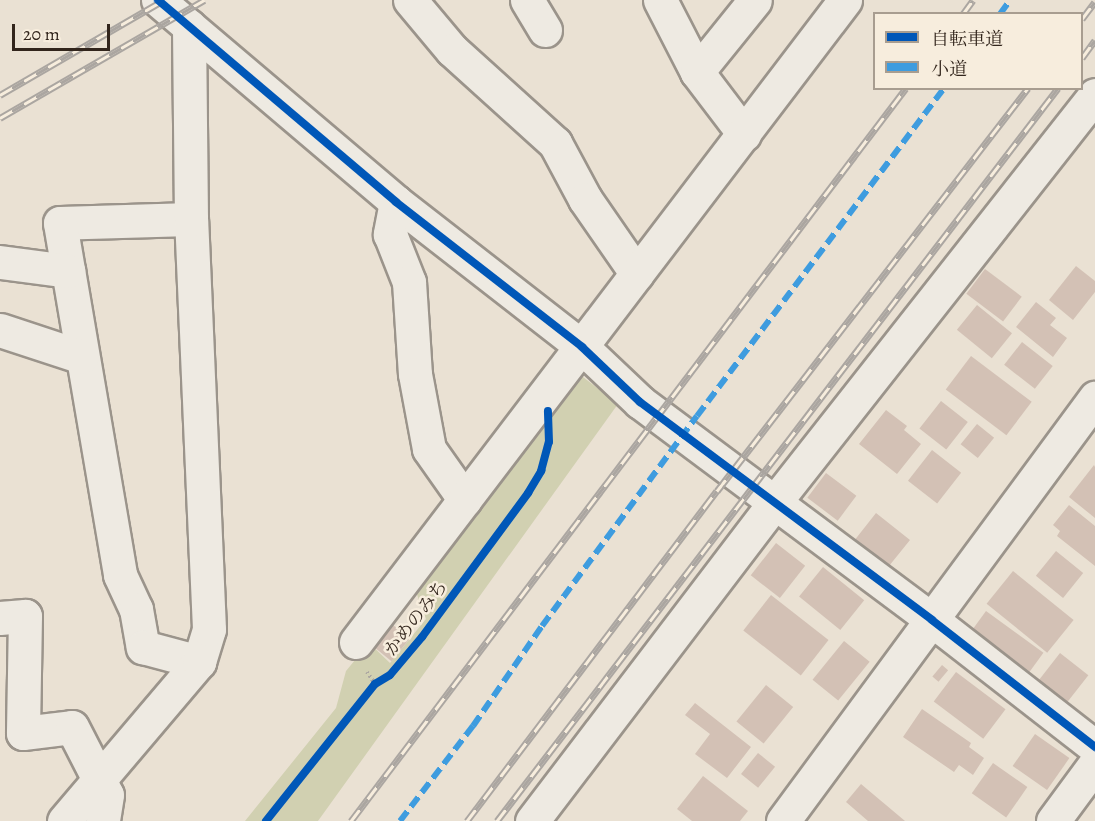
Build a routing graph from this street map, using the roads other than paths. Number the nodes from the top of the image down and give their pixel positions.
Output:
1 (158, 0) edge
2 (410, 0) edge
3 (527, 0) edge
4 (660, 0) edge
5 (755, 0) edge
6 (845, 0) edge
7 (189, 27) junction
8 (545, 30) dead end
9 (697, 72) junction
10 (1095, 95) edge
11 (744, 134) junction
12 (396, 202) junction
13 (191, 219) junction
14 (0, 262) edge
15 (68, 271) junction
16 (638, 274) junction
17 (0, 330) edge
18 (582, 347) junction
19 (82, 357) junction
20 (1095, 398) edge
21 (1083, 439) edge
22 (465, 500) junction
23 (774, 503) junction
24 (0, 618) edge
25 (932, 620) junction
26 (356, 642) dead end
27 (199, 662) junction
28 (11, 736) edge
29 (1095, 747) edge
30 (1095, 764) edge
31 (100, 778) junction
32 (64, 821) edge
33 (103, 821) edge
34 (532, 821) edge
35 (783, 821) edge
36 (1053, 821) edge

1 - 7 street
2 - 16 street
3 - 8 street
4 - 9 street
5 - 9 street
6 - 11 street
7 - 12 street
7 - 13 street
9 - 11 street
10 - 23 street
11 - 16 street
12 - 18 street
12 - 22 street
13 - 15 street
13 - 27 street
14 - 15 street
15 - 19 street
16 - 18 street
17 - 19 street
18 - 22 street
18 - 23 street
19 - 27 street
20 - 21 street
21 - 25 street
22 - 26 street
23 - 25 street
23 - 34 street
24 - 28 street
25 - 29 street
25 - 35 street
27 - 31 street
28 - 31 street
30 - 36 street
31 - 32 street
31 - 33 street

